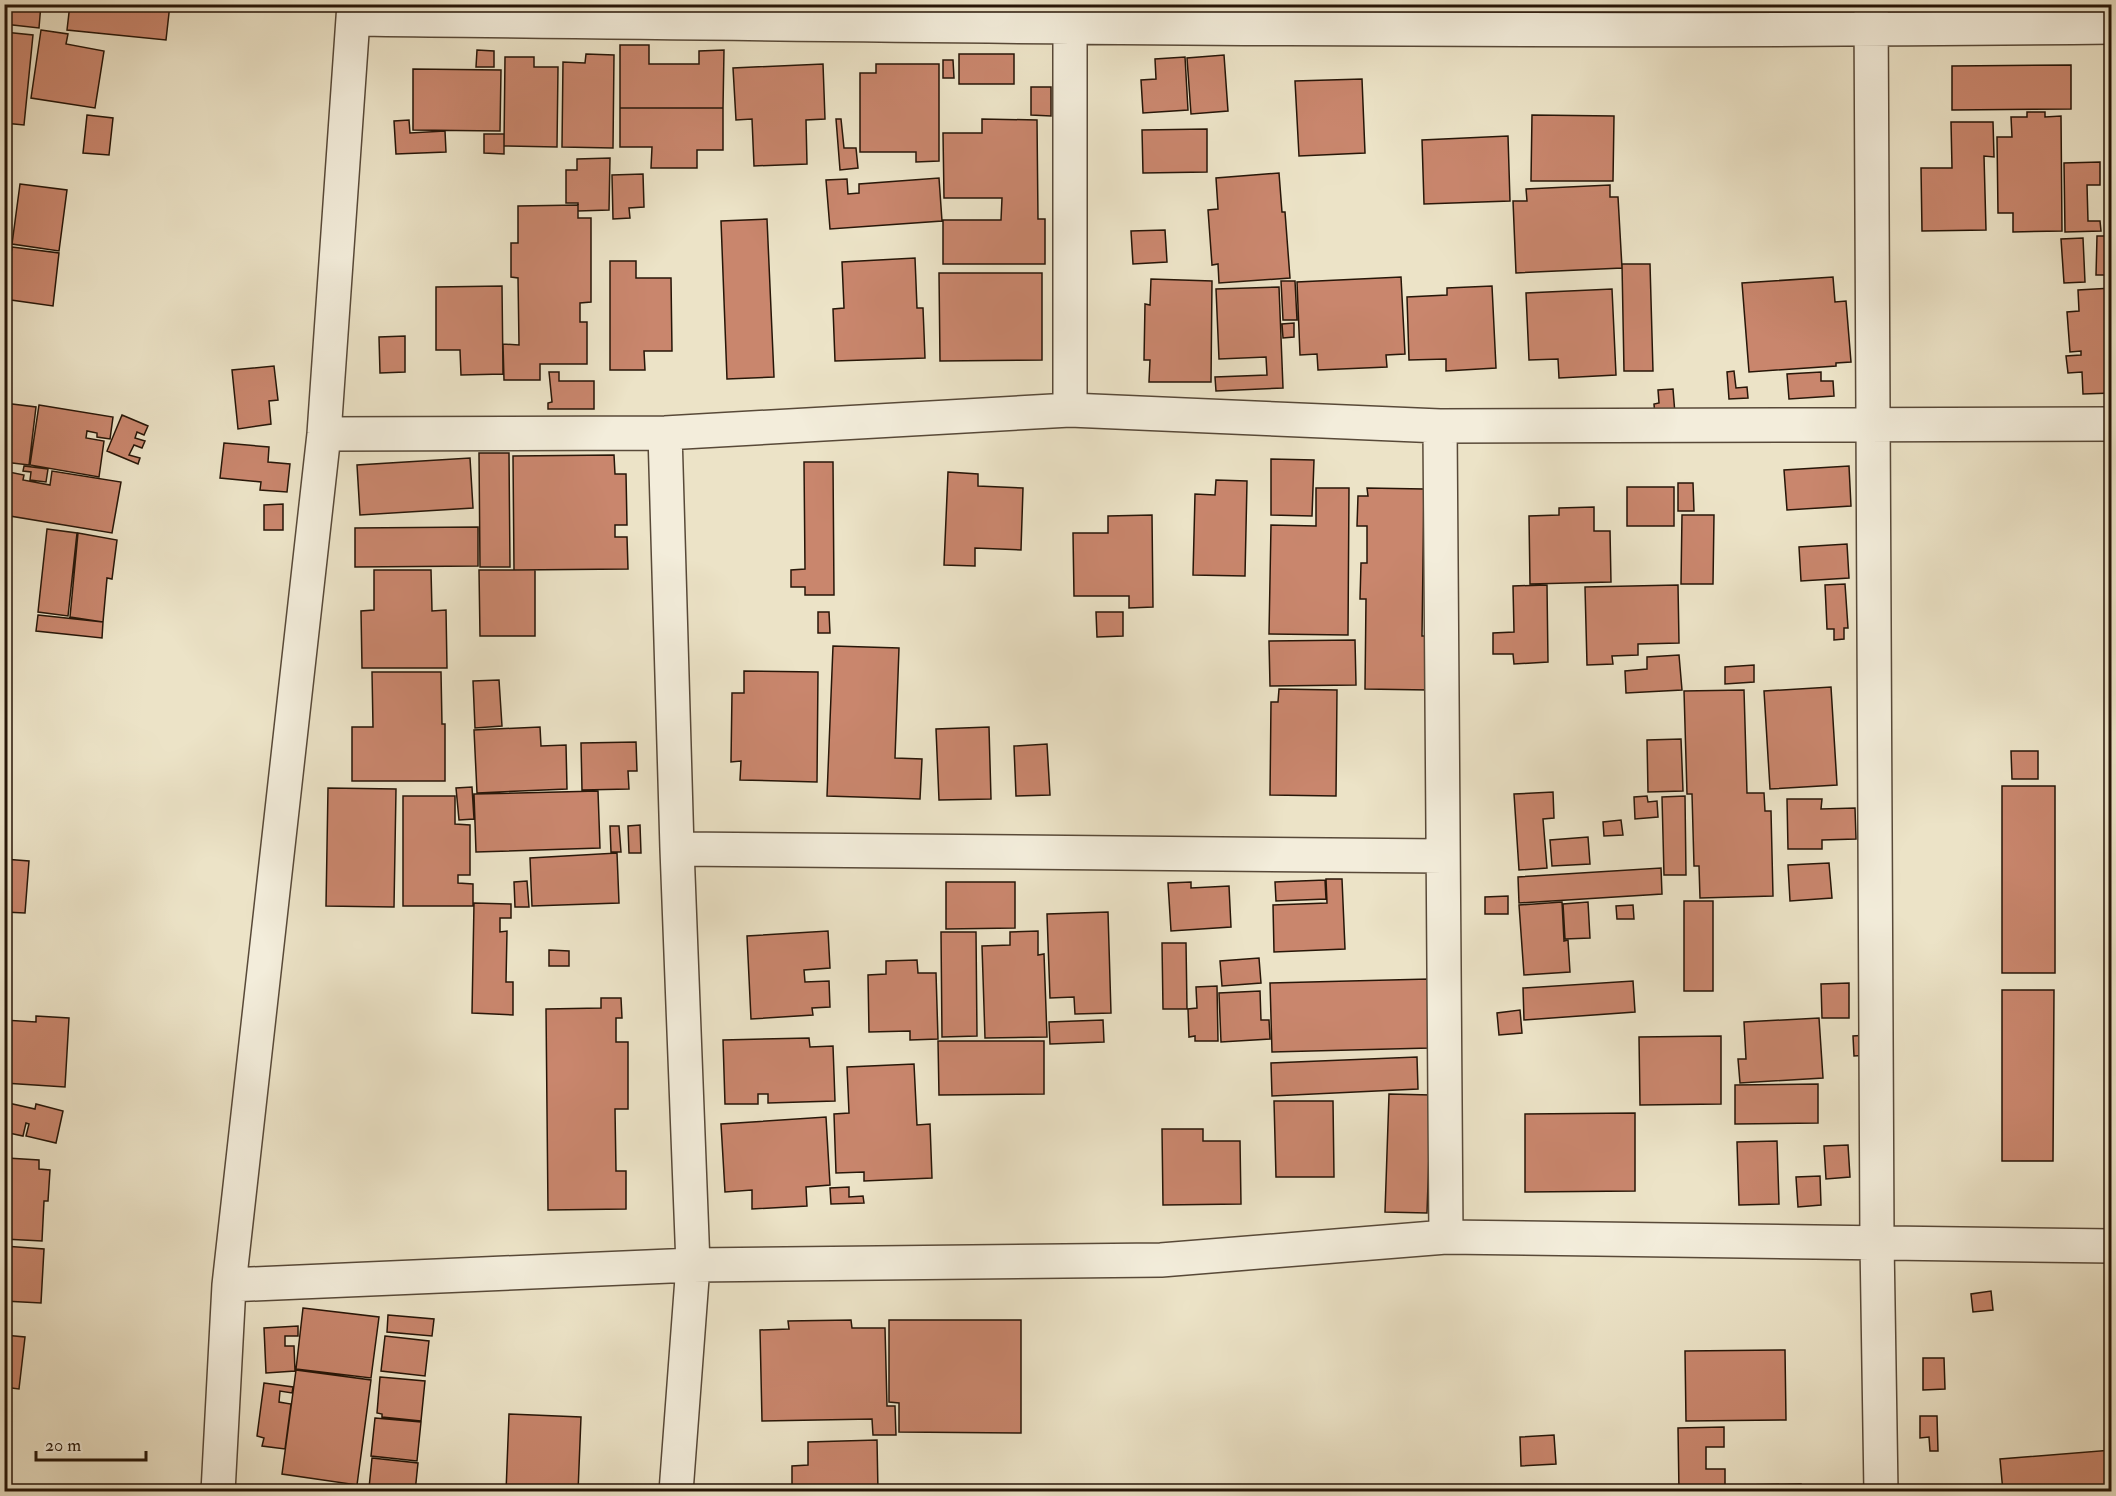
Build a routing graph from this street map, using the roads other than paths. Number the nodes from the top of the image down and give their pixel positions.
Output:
1 (354, 12) edge
2 (1070, 16) edge
3 (1871, 17) edge
4 (2112, 27) edge
5 (1070, 410) junction
6 (2112, 424) edge
7 (1872, 425) junction
8 (1440, 426) junction
9 (665, 433) junction
10 (324, 434) junction
11 (677, 849) junction
12 (1443, 856) junction
13 (1446, 1238) junction
14 (1877, 1242) junction
15 (2112, 1246) edge
16 (693, 1265) junction
17 (230, 1285) junction
18 (218, 1491) edge
19 (676, 1491) edge
20 (1881, 1491) edge

1 - 2 street
1 - 10 street
2 - 3 street
2 - 5 street
3 - 4 street
3 - 7 street
5 - 8 street
5 - 9 street
6 - 7 street
7 - 8 street
7 - 14 street
8 - 12 street
9 - 10 street
9 - 11 street
10 - 17 street
11 - 12 street
11 - 16 street
12 - 13 street
13 - 14 street
13 - 16 street
14 - 15 street
14 - 20 street
16 - 17 street
16 - 19 street
17 - 18 street

